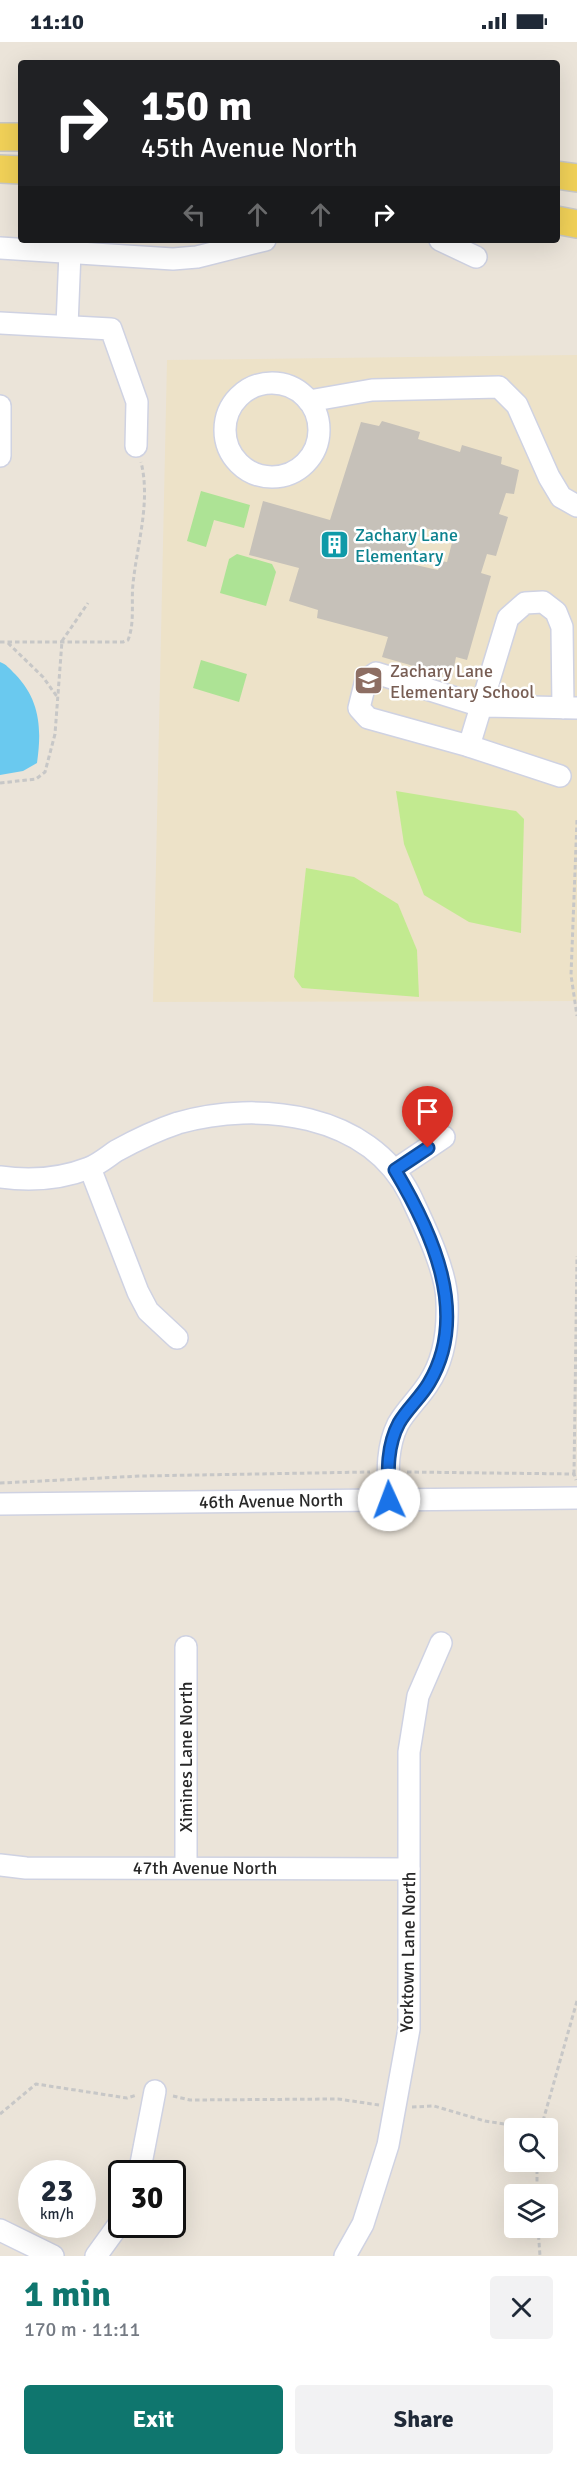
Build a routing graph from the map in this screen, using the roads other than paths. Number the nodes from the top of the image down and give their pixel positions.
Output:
1 (0, 137) edge
2 (18, 137) edge
3 (0, 169) edge
4 (18, 170) edge
5 (560, 176) edge
6 (577, 178) edge
7 (560, 207) edge
8 (577, 209) edge
9 (560, 221) edge
10 (577, 224) edge
11 (254, 243) edge
12 (446, 243) edge
13 (0, 248) edge
14 (70, 252) junction
15 (476, 257) dead end
16 (0, 323) edge
17 (67, 326) junction
18 (309, 401) junction
19 (0, 405) edge
20 (136, 446) road end
21 (0, 456) edge
22 (577, 506) edge
23 (481, 706) junction
24 (570, 708) edge
25 (469, 746) junction
26 (560, 776) dead end
27 (444, 1137) dead end
28 (90, 1168) junction
29 (395, 1170) junction
30 (0, 1177) edge
31 (177, 1338) dead end
32 (577, 1498) edge
33 (389, 1500) junction
34 (0, 1504) edge
35 (441, 1644) dead end
36 (186, 1647) dead end
37 (0, 1865) edge
38 (186, 1867) junction
39 (409, 1869) junction
40 (155, 2091) road end
41 (142, 2160) edge
42 (0, 2230) edge
43 (109, 2238) edge
44 (53, 2256) edge
45 (96, 2256) edge
46 (345, 2256) edge

1 - 2 main road
3 - 4 main road
5 - 6 main road
7 - 8 main road
9 - 10 main road
11 - 14 street
12 - 15 street
13 - 14 street
14 - 17 street
16 - 17 street
17 - 20 street
18 - 18 street
18 - 22 street
19 - 21 street
23 - 24 street
23 - 24 street
23 - 25 street
23 - 25 street
25 - 26 street
27 - 29 street
28 - 29 street
28 - 30 street
28 - 31 street
29 - 33 street
32 - 33 street, 46th Avenue North
33 - 34 street, 46th Avenue North
35 - 39 street, Yorktown Lane North
36 - 38 street, Ximines Lane North
37 - 38 street, 47th Avenue North
38 - 39 street, 47th Avenue North
39 - 46 street, Yorktown Lane North
40 - 41 street
42 - 44 street
43 - 45 street

